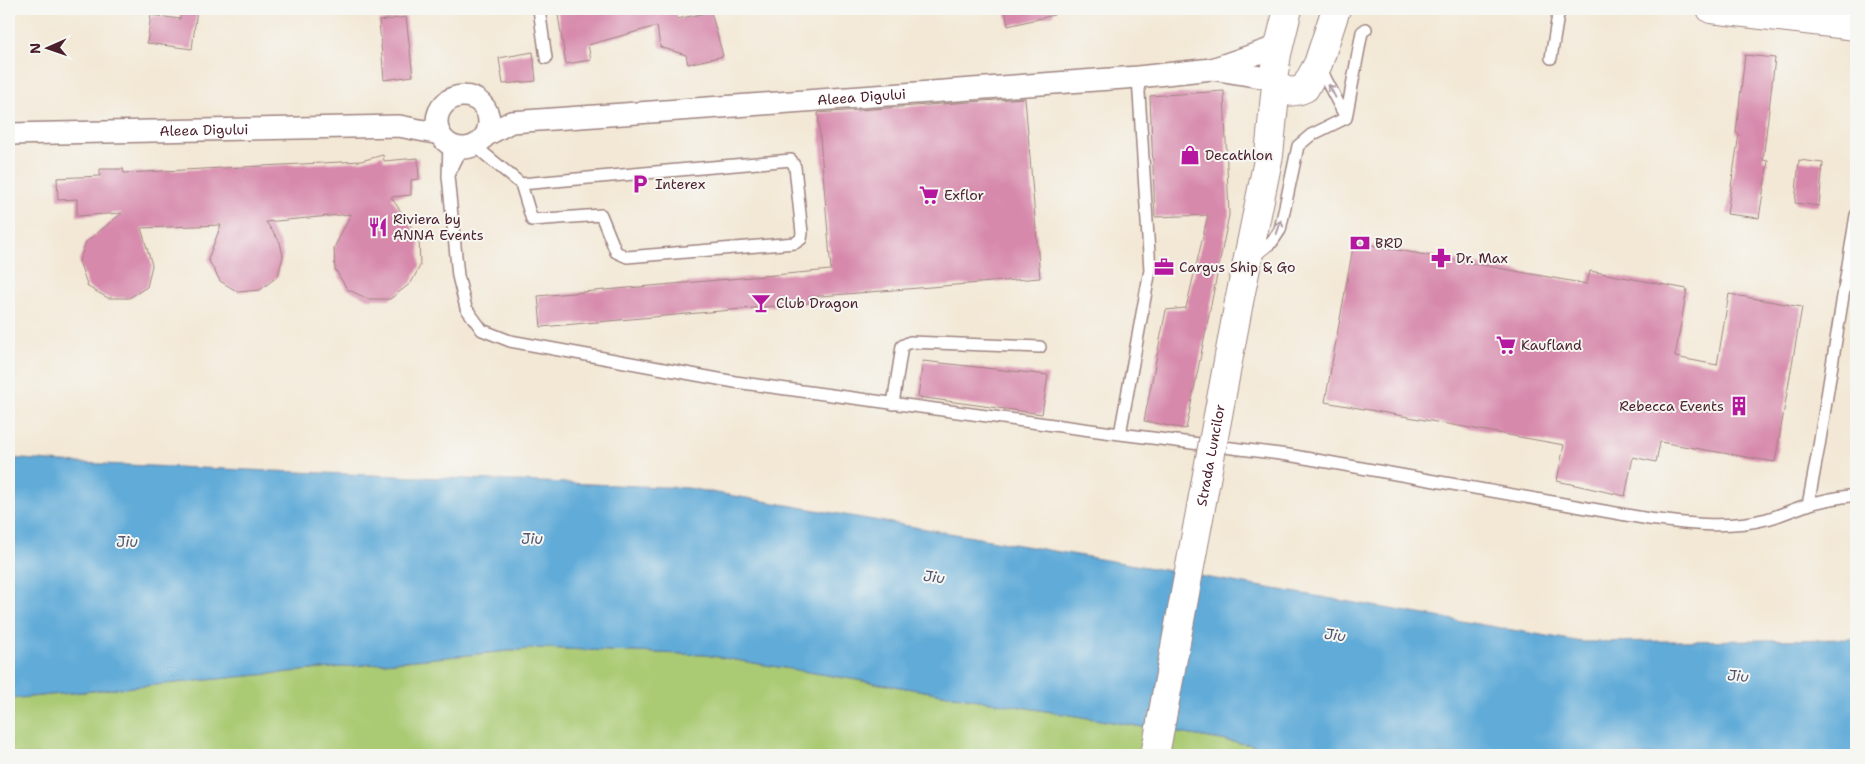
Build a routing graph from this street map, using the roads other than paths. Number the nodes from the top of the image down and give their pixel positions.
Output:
1 (539, 9) edge
2 (1288, 9) edge
3 (1336, 9) edge
4 (1559, 9) edge
5 (1711, 9) edge
6 (1794, 14) edge
7 (1856, 26) edge
8 (1366, 29) dead end
9 (1279, 46) junction
10 (546, 58) dead end
11 (1551, 58) dead end
12 (1318, 64) junction
13 (1212, 69) junction
14 (1138, 77) junction
15 (1274, 82) junction
16 (1306, 88) junction
17 (478, 100) junction
18 (441, 108) junction
19 (1346, 118) junction
20 (511, 122) junction
21 (399, 126) junction
22 (9, 134) edge
23 (462, 142) junction
24 (1269, 155) junction
25 (521, 184) junction
26 (1856, 215) edge
27 (1247, 262) junction
28 (1040, 347) dead end
29 (893, 404) junction
30 (1120, 434) junction
31 (1856, 495) edge
32 (1808, 505) junction
33 (1155, 755) edge

1 - 10 lane
2 - 9 main road, Strada Luncilor
3 - 12 main road, Strada Luncilor
4 - 11 lane
5 - 6 main road
6 - 7 main road
8 - 19 lane
9 - 13 street, Aleea Digului
9 - 15 main road, Strada Luncilor
12 - 16 main road, Strada Luncilor
19 -> 12 lane
13 - 14 street, Aleea Digului
13 - 15 street, Aleea Digului
14 - 20 street, Aleea Digului
14 - 30 lane
15 - 16 main road
15 - 24 main road, Strada Luncilor
16 - 24 main road, Strada Luncilor
17 - 18 street
17 - 20 street
17 - 23 street
18 - 21 street, Aleea Digului
18 - 23 street
27 -> 19 lane
20 - 23 street, Aleea Digului
21 - 22 street, Aleea Digului
21 - 23 street, Aleea Digului
23 - 25 lane
23 - 29 lane
24 - 27 main road, Strada Luncilor
25 - 25 lane
26 - 32 lane
27 - 33 main road, Strada Luncilor, bridge
28 - 29 lane
29 - 30 lane
30 - 32 lane
31 - 32 lane

